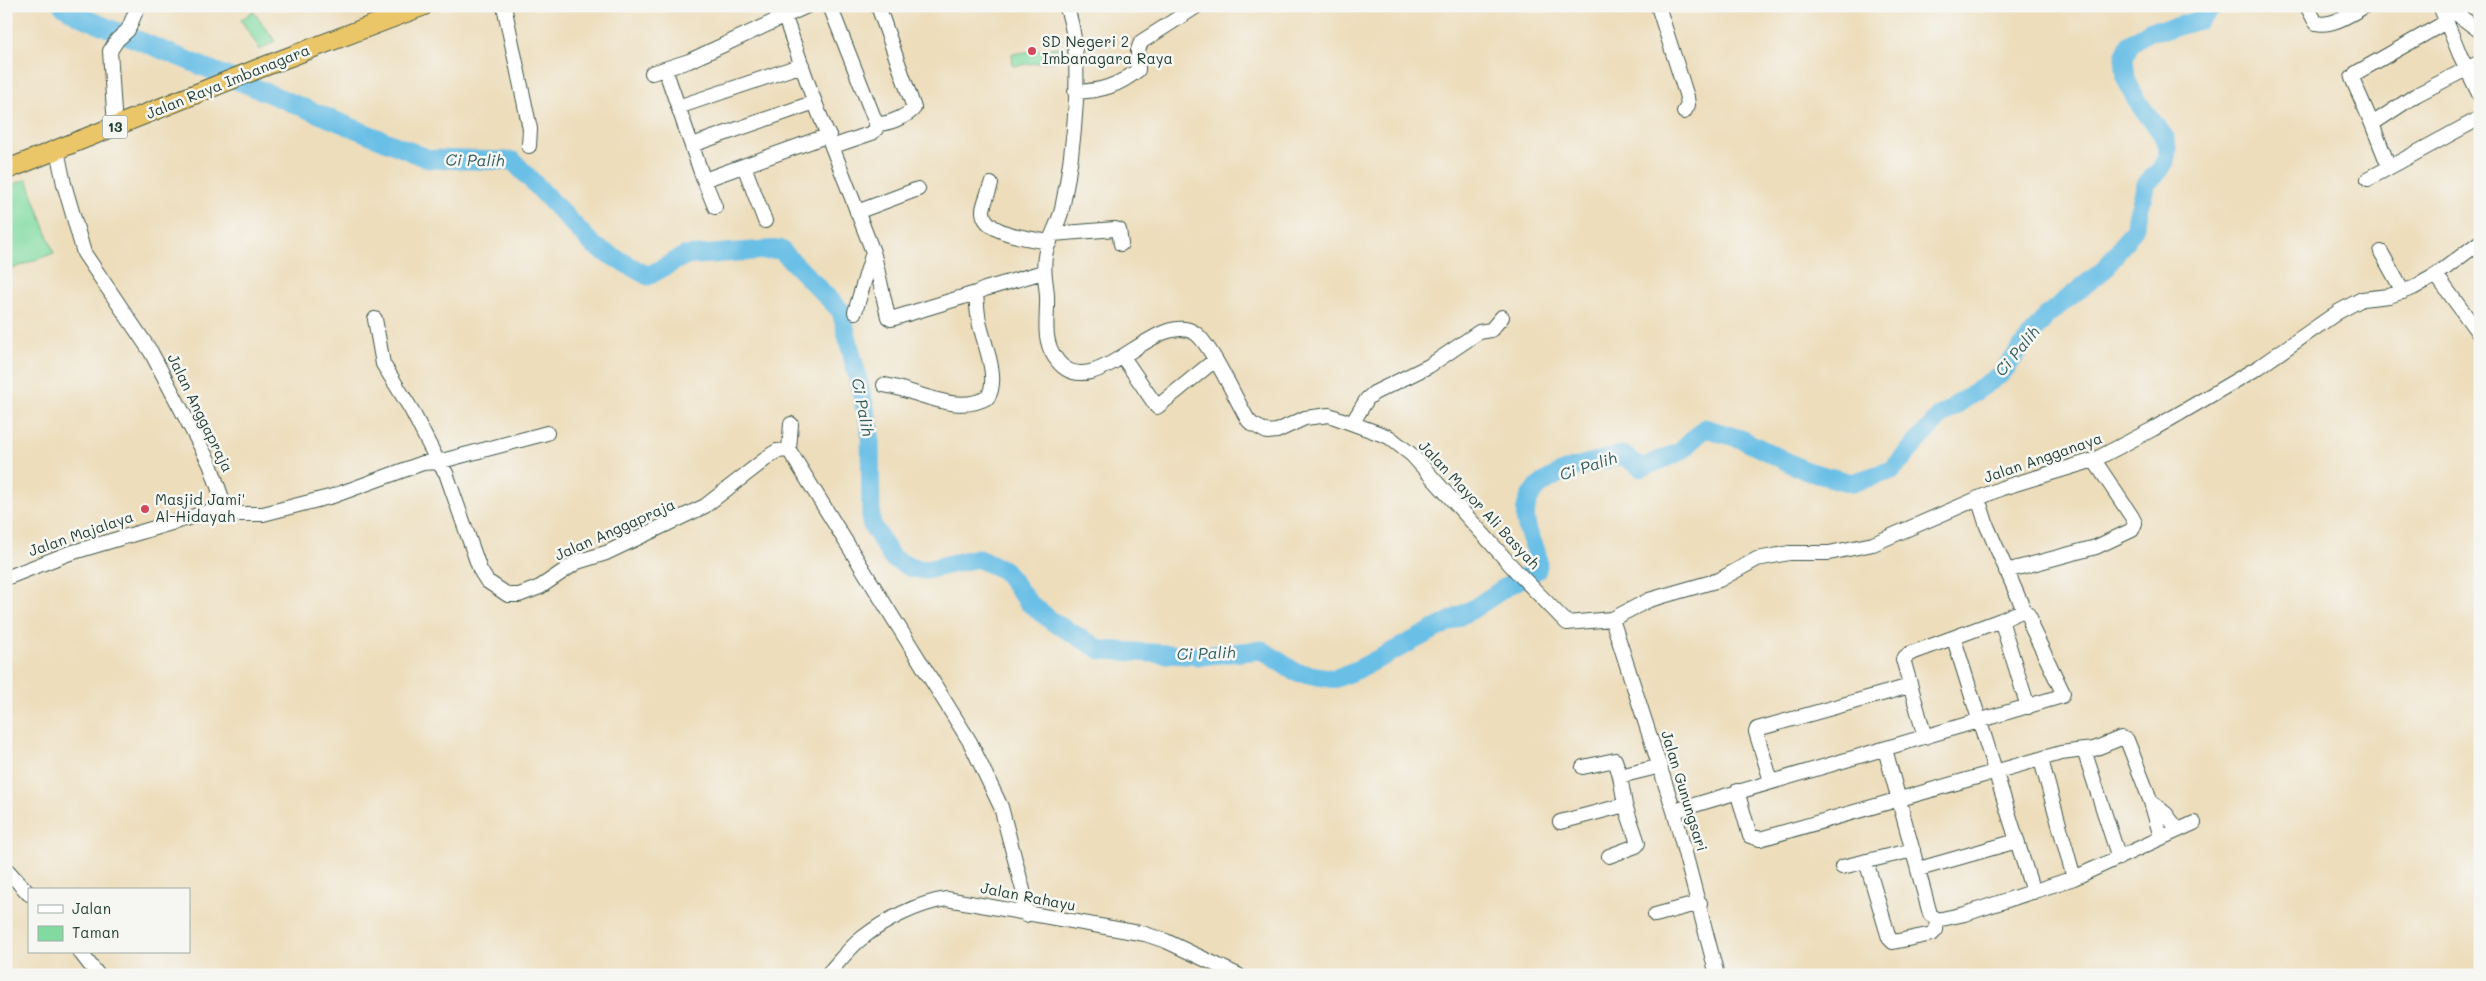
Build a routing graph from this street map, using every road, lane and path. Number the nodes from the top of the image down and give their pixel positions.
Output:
1 (138, 6) edge
2 (423, 6) edge
3 (504, 6) edge
4 (807, 6) edge
5 (830, 6) edge
6 (878, 6) edge
7 (1066, 6) edge
8 (1197, 6) edge
9 (1658, 6) edge
10 (2307, 6) edge
11 (2365, 6) edge
12 (2440, 6) edge
13 (2446, 6) edge
14 (387, 12) edge
15 (783, 12) edge
16 (2446, 22) junction
17 (2480, 31) edge
18 (2480, 62) edge
19 (802, 65) junction
20 (2466, 69) junction
21 (1075, 92) junction
22 (2480, 96) edge
23 (815, 102) junction
24 (678, 106) junction
25 (1684, 112) dead end
26 (2480, 118) edge
27 (876, 122) junction
28 (2372, 124) junction
29 (115, 127) junction
30 (831, 141) junction
31 (692, 145) junction
32 (529, 146) dead end
33 (57, 150) junction
34 (744, 166) junction
35 (2389, 167) junction
36 (6, 170) edge
37 (2368, 179) dead end
38 (704, 180) junction
39 (991, 184) dead end
40 (918, 189) dead end
41 (715, 207) dead end
42 (857, 212) junction
43 (765, 221) dead end
44 (1052, 238) junction
45 (2480, 242) edge
46 (1121, 244) dead end
47 (873, 252) junction
48 (2381, 252) dead end
49 (1043, 272) junction
50 (2436, 275) junction
51 (861, 291) junction
52 (2403, 292) junction
53 (976, 293) junction
54 (882, 294) junction
55 (855, 312) dead end
56 (1502, 317) dead end
57 (375, 319) dead end
58 (2480, 335) edge
59 (1122, 357) junction
60 (1214, 360) junction
61 (884, 385) dead end
62 (1353, 422) junction
63 (790, 424) dead end
64 (547, 433) dead end
65 (789, 450) junction
66 (2094, 460) junction
67 (438, 462) junction
68 (1978, 498) junction
69 (225, 507) junction
70 (2006, 570) junction
71 (6, 578) edge
72 (2024, 610) junction
73 (1612, 619) junction
74 (2000, 620) junction
75 (1954, 639) junction
76 (1910, 686) junction
77 (2028, 706) junction
78 (1980, 721) junction
79 (1925, 737) junction
80 (1885, 749) junction
81 (2084, 750) junction
82 (2041, 760) junction
83 (1661, 766) junction
84 (1583, 768) dead end
85 (1996, 774) junction
86 (1620, 776) junction
87 (1771, 781) junction
88 (1737, 790) junction
89 (1899, 799) junction
90 (2150, 802) junction
91 (1625, 805) junction
92 (1674, 811) junction
93 (1560, 822) dead end
94 (2194, 823) dead end
95 (2178, 830) junction
96 (2161, 837) junction
97 (2017, 841) junction
98 (1912, 850) junction
99 (1609, 856) dead end
100 (2119, 858) junction
101 (1866, 861) junction
102 (1842, 867) dead end
103 (6, 869) edge
104 (1918, 869) junction
105 (2074, 878) junction
106 (2033, 892) junction
107 (28, 893) edge
108 (1700, 903) junction
109 (1026, 915) junction
110 (1655, 915) dead end
111 (1938, 920) junction
112 (82, 954) edge
113 (98, 975) edge
114 (827, 975) edge
115 (1238, 975) edge
116 (1717, 975) edge

1 - 29 street
2 - 14 highway, Jalan Raya Imbanagara / 13
3 - 32 street
4 - 15 street
5 - 27 street
6 - 27 street
7 - 21 street, Jalan Mayor Ali Basyah
8 - 21 street
9 - 25 street
10 - 11 street
12 - 16 street
13 - 17 street
14 - 29 highway, Jalan Raya Imbanagara / 13
15 - 19 street
15 - 24 street
16 - 20 street
16 - 28 street
18 - 20 street
19 - 23 street
19 - 24 street
20 - 22 street
20 - 28 street
21 - 44 street, Jalan Mayor Ali Basyah
23 - 30 street
23 - 31 street
24 - 31 street
26 - 35 street
27 - 30 street
28 - 35 street
29 - 33 highway, Jalan Raya Imbanagara / 13
30 - 34 street
30 - 42 street
31 - 38 street
33 - 36 highway, Jalan Raya Imbanagara / 13
33 - 69 street, Jalan Anggapraja
34 - 38 street
34 - 43 street
35 - 37 street
38 - 41 street
39 - 44 street
40 - 42 street
42 - 47 street
44 - 46 street
44 - 49 street, Jalan Mayor Ali Basyah
45 - 50 street, Jalan Angganaya
47 - 51 street
47 - 54 street
48 - 52 street
49 - 53 street
49 - 59 street, Jalan Mayor Ali Basyah
50 - 52 street, Jalan Angganaya
50 - 58 street
51 - 54 street
51 - 55 street
52 - 66 street, Jalan Angganaya
53 - 54 street
53 - 61 street
56 - 62 street
57 - 67 street, Jalan Anggapraja
59 - 60 street, Jalan Mayor Ali Basyah
59 - 60 street
60 - 62 street, Jalan Mayor Ali Basyah
62 - 73 street, Jalan Mayor Ali Basyah
63 - 65 street
64 - 67 street
65 - 67 street, Jalan Anggapraja
65 - 109 street
66 - 68 street, Jalan Angganaya
66 - 70 street
67 - 69 street
68 - 70 street
68 - 73 street, Jalan Angganaya
69 - 71 street, Jalan Majalaya
70 - 72 street
72 - 74 street
72 - 77 street
73 - 83 street, Jalan Gunungsari
74 - 75 street
74 - 77 street
75 - 76 street
75 - 78 street
76 - 79 street
76 - 87 street
77 - 78 street
78 - 79 street
78 - 85 street
79 - 80 street
80 - 87 street
80 - 89 street
81 - 82 street
81 - 90 street
81 - 100 street
82 - 85 street
82 - 105 street
83 - 86 street
83 - 92 street, Jalan Gunungsari
84 - 86 street
85 - 89 street
85 - 97 street
86 - 91 street
87 - 88 street
88 - 89 street
88 - 92 street
89 - 98 street
90 - 95 street
90 - 96 street
91 - 93 street
91 - 99 street
92 - 108 street, Jalan Gunungsari
94 - 95 street
95 - 96 street
96 - 100 street
97 - 104 street
97 - 106 street
98 - 101 street
98 - 104 street
100 - 105 street
101 - 102 street
101 - 111 street
103 - 107 street
104 - 111 street
105 - 106 street
106 - 111 street
108 - 110 street
108 - 116 street, Jalan Gunungsari
109 - 114 street, Jalan Rahayu
109 - 115 street, Jalan Rahayu
112 - 113 street

